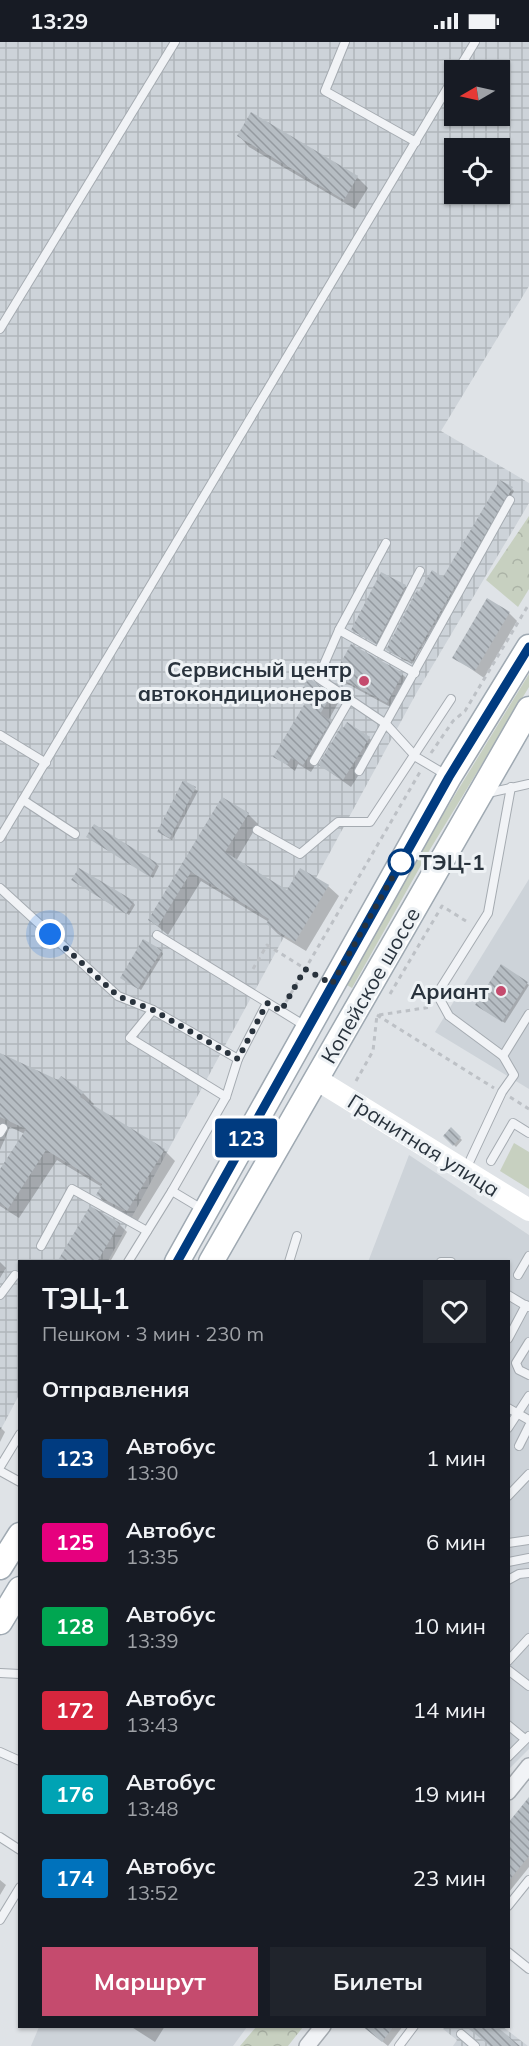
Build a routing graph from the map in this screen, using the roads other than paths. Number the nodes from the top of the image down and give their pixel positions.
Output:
1 (174, 42) edge
2 (345, 42) edge
3 (475, 42) edge
4 (464, 60) edge
5 (444, 93) edge
6 (416, 141) junction
7 (0, 329) edge
8 (510, 500) dead end
9 (386, 543) dead end
10 (420, 571) dead end
11 (339, 630) junction
12 (529, 647) edge
13 (378, 652) junction
14 (415, 673) junction
15 (350, 699) junction
16 (451, 699) dead end
17 (529, 709) edge
18 (386, 724) junction
19 (0, 735) edge
20 (416, 757) junction
21 (314, 761) dead end
22 (46, 763) junction
23 (359, 771) dead end
24 (449, 777) junction
25 (529, 784) edge
26 (512, 787) junction
27 (478, 796) junction
28 (23, 800) junction
29 (257, 830) dead end
30 (75, 834) dead end
31 (0, 838) edge
32 (0, 888) edge
33 (157, 935) dead end
34 (267, 1003) junction
35 (153, 1010) junction
36 (529, 1014) edge
37 (308, 1028) junction
38 (502, 1056) junction
39 (238, 1059) junction
40 (289, 1062) junction
41 (316, 1079) junction
42 (226, 1097) junction
43 (529, 1133) edge
44 (491, 1161) dead end
45 (465, 1171) junction
46 (172, 1191) junction
47 (529, 1210) edge
48 (205, 1211) junction
49 (147, 1231) junction
50 (297, 1236) dead end
51 (40, 1246) dead end
52 (529, 1256) edge
53 (129, 1260) edge
54 (178, 1260) edge
55 (212, 1260) edge
56 (290, 1260) edge
57 (15, 1275) dead end
58 (518, 1275) dead end
59 (0, 1295) edge
60 (510, 1296) edge
61 (527, 1306) edge
62 (510, 1333) edge
63 (529, 1342) edge
64 (529, 1376) edge
65 (529, 1396) edge
66 (510, 1409) edge
67 (517, 1413) junction
68 (529, 1420) edge
69 (510, 1425) edge
70 (529, 1426) edge
71 (18, 1438) edge
72 (519, 1446) dead end
73 (0, 1469) edge
74 (529, 1474) edge
75 (18, 1481) edge
76 (510, 1494) edge
77 (18, 1538) edge
78 (529, 1540) edge
79 (510, 1544) edge
80 (529, 1558) edge
81 (510, 1562) edge
82 (0, 1567) edge
83 (529, 1573) edge
84 (510, 1579) edge
85 (18, 1592) edge
86 (0, 1622) edge
87 (529, 1638) edge
88 (510, 1658) edge
89 (510, 1672) edge
90 (0, 1673) edge
91 (18, 1674) edge
92 (529, 1686) edge
93 (510, 1726) edge
94 (527, 1738) edge
95 (0, 1752) edge
96 (510, 1755) edge
97 (18, 1760) edge
98 (529, 1766) edge
99 (510, 1790) edge
100 (0, 1837) edge
101 (18, 1849) edge
102 (529, 1880) edge
103 (17, 1897) edge
104 (510, 1904) edge
105 (0, 1920) edge
106 (510, 1954) edge
107 (529, 1969) edge
108 (320, 2028) edge
109 (412, 2028) edge
110 (461, 2034) dead end
111 (307, 2046) edge
112 (399, 2046) edge
113 (476, 2046) edge

1 - 7 lane
2 - 6 lane
3 - 4 lane
5 - 6 lane
6 - 22 lane
8 - 14 lane
9 - 11 lane
10 - 13 lane
11 - 13 lane
11 - 15 lane
12 - 24 main road, Копейское шоссе
13 - 14 lane
14 - 18 lane
15 - 18 lane
15 - 21 lane
16 - 20 lane
17 - 27 main road, Копейское шоссе
18 - 20 lane
18 - 23 lane
19 - 22 lane
20 - 24 lane
20 - 29 lane
22 - 28 lane
24 - 37 main road, Копейское шоссе
25 - 26 lane
26 - 27 lane
26 - 38 lane
27 - 41 main road, Копейское шоссе
28 - 30 lane
28 - 31 lane
32 - 35 lane
33 - 34 lane
34 - 37 lane
34 - 39 lane
35 - 39 lane
35 - 42 lane
36 - 38 lane
37 - 40 main road, Копейское шоссе
38 - 45 lane
39 - 42 lane
40 - 41 main road, Гранитная улица
40 - 48 main road, Копейское шоссе
41 - 45 street, Гранитная улица
41 - 55 main road, Копейское шоссе
42 - 46 lane
43 - 44 lane
45 - 47 street, Гранитная улица
46 - 48 lane
46 - 49 lane
48 - 54 main road, Копейское шоссе
49 - 51 lane
49 - 53 lane
50 - 56 lane
52 - 58 lane
57 - 59 lane
60 - 61 lane
61 - 62 lane
63 - 64 lane
65 - 67 lane
66 - 67 lane
67 - 68 lane
67 - 69 lane
70 - 72 lane
71 - 73 lane
73 - 75 lane
74 - 76 lane
77 - 82 main road
78 - 79 lane
80 - 81 lane
83 - 84 lane
85 - 86 main road
87 - 88 lane
89 - 92 lane
90 - 91 lane
93 - 94 lane
94 - 96 lane
95 - 97 lane
98 - 99 street
100 - 101 lane
102 - 104 lane
103 - 105 lane
106 - 107 lane
108 - 111 street
109 - 112 lane
110 - 113 lane

